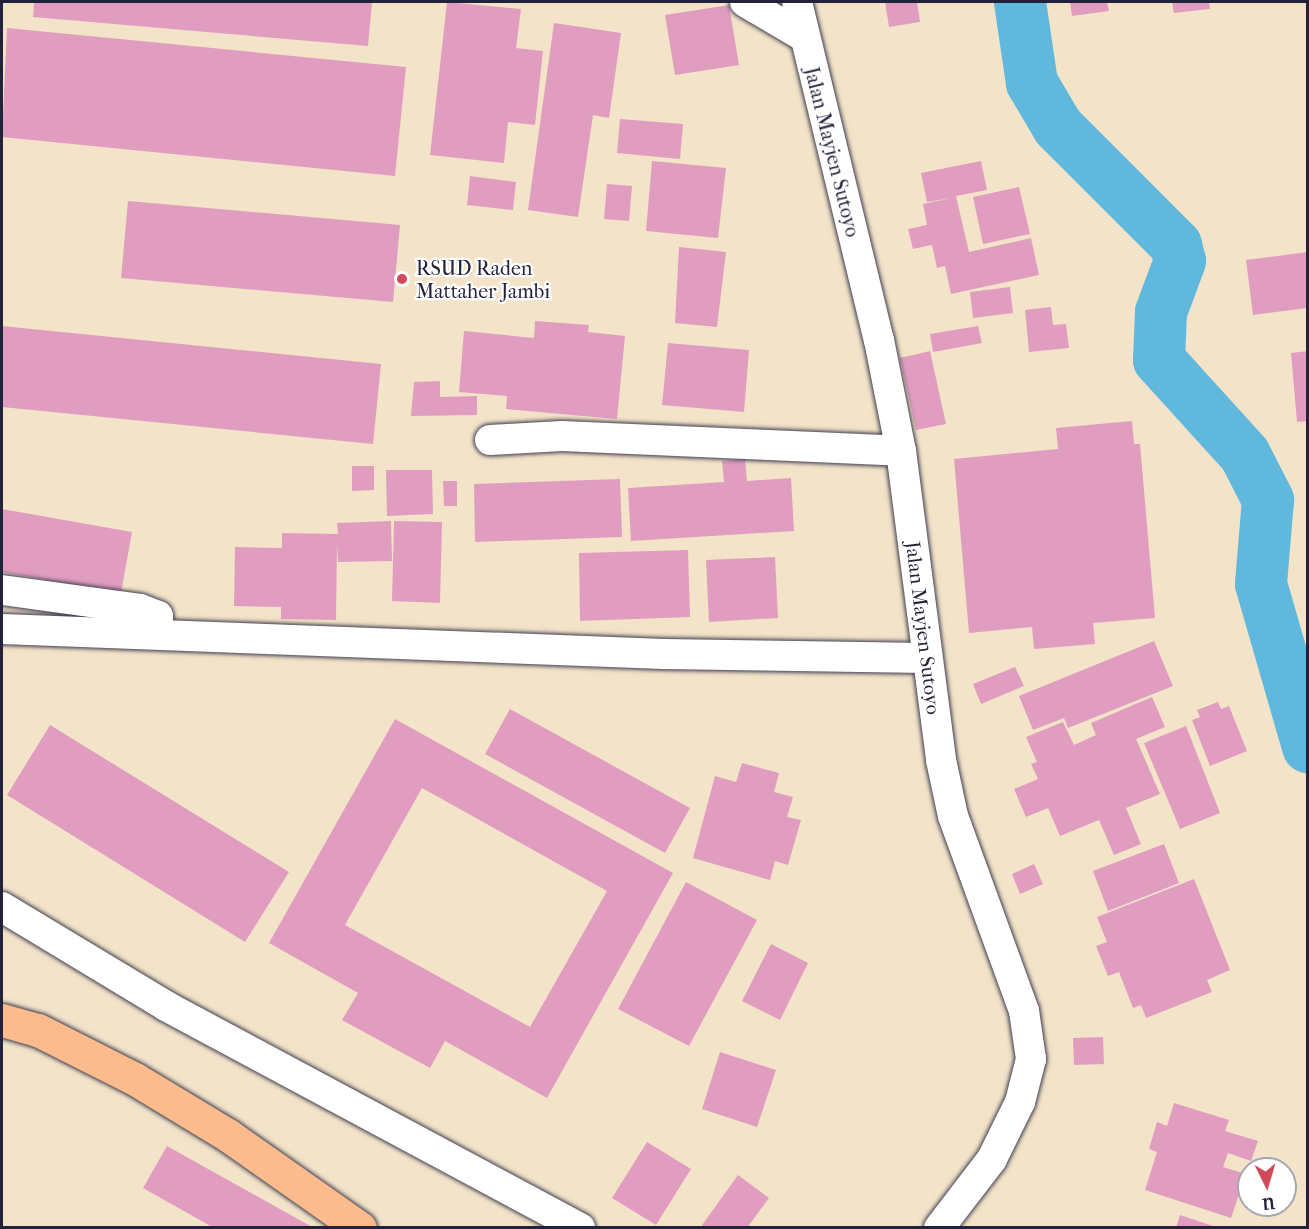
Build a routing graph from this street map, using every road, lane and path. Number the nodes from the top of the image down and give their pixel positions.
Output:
1 (744, 2) edge
2 (796, 2) edge
3 (803, 36) junction
4 (490, 440) dead end
5 (901, 451) junction
6 (2, 590) edge
7 (2, 629) edge
8 (158, 634) junction
9 (926, 658) junction
10 (2, 907) edge
11 (2, 1020) edge
12 (360, 1227) edge
13 (579, 1227) edge
14 (939, 1227) edge

1 - 3 street
2 - 3 street, Jalan Mayjen Sutoyo
3 - 5 street, Jalan Mayjen Sutoyo
4 - 5 street
5 - 9 street, Jalan Mayjen Sutoyo
6 - 8 street
7 - 8 street
8 - 9 street
9 - 14 street, Jalan Mayjen Sutoyo
10 - 13 street
11 - 12 main road

